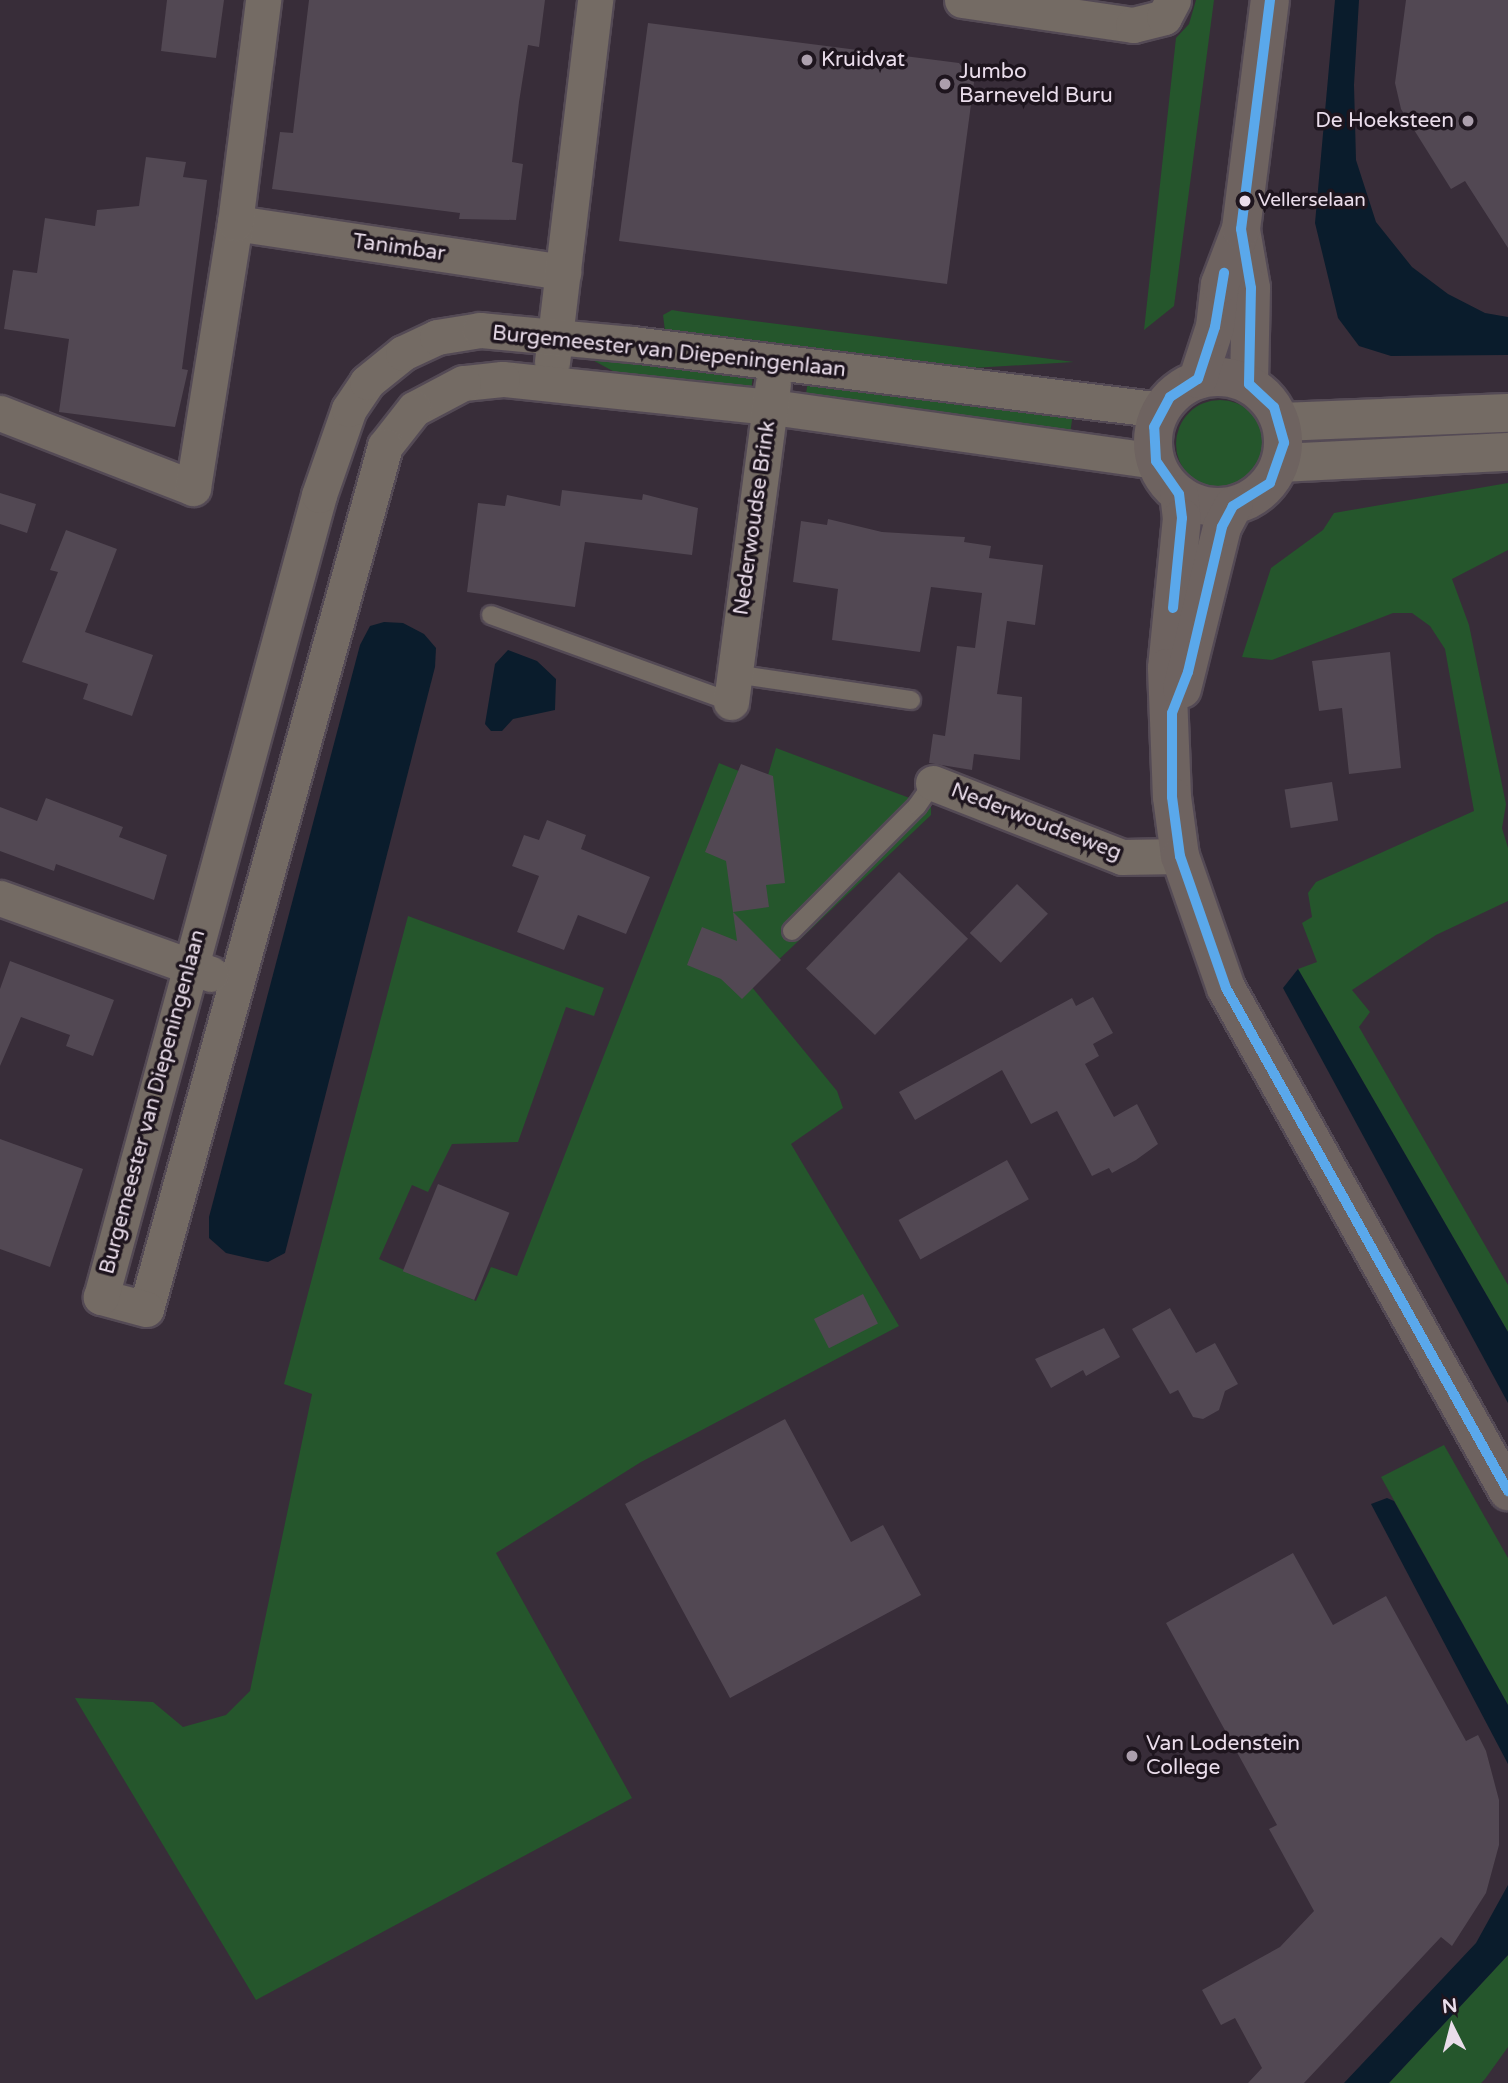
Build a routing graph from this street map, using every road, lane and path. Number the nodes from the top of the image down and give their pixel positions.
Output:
1 (262, 0) edge
2 (595, 0) edge
3 (962, 0) edge
4 (1173, 0) edge
5 (1270, 0) edge
6 (235, 223) junction
7 (1241, 229) junction
8 (563, 272) junction
9 (556, 339) junction
10 (775, 363) junction
11 (1198, 379) junction
12 (1250, 384) junction
13 (548, 386) junction
14 (770, 407) junction
15 (1161, 410) junction
16 (0, 413) edge
17 (1508, 413) edge
18 (1281, 422) junction
19 (1508, 452) edge
20 (1156, 461) junction
21 (1280, 463) junction
22 (1179, 494) junction
23 (1233, 506) junction
24 (491, 615) dead end
25 (733, 688) junction
26 (911, 700) dead end
27 (1172, 713) junction
28 (933, 783) joint
29 (1181, 856) junction
30 (0, 898) edge
31 (792, 931) dead end
32 (189, 967) junction
33 (234, 981) junction
34 (1508, 1491) edge

1 - 6 street
2 - 8 street
3 - 4 street
5 - 7 main road
6 - 8 street, Tanimbar
6 - 16 street
7 - 11 main road
7 - 12 main road
8 - 9 street
9 - 10 street, Burgemeester van Diepeningenlaan
9 - 13 street
9 - 32 street, Burgemeester van Diepeningenlaan
10 - 14 street, Nederwoudse Brink
10 - 15 street, Burgemeester van Diepeningenlaan
11 - 12 main road
11 - 15 main road
12 - 18 main road
13 - 14 street, Burgemeester van Diepeningenlaan
13 - 33 street, Burgemeester van Diepeningenlaan
14 - 20 street, Burgemeester van Diepeningenlaan
14 - 25 street, Nederwoudse Brink
15 - 20 main road
17 - 18 street
18 - 21 main road
19 - 21 street
20 - 22 main road
21 - 23 main road
22 - 23 main road
22 - 27 main road
23 - 27 main road
24 - 25 lane
25 - 26 lane
27 - 29 main road
28 - 29 street, Nederwoudseweg
28 - 31 lane
29 - 34 main road
30 - 32 street
32 - 33 street
32 - 33 street, Burgemeester van Diepeningenlaan

